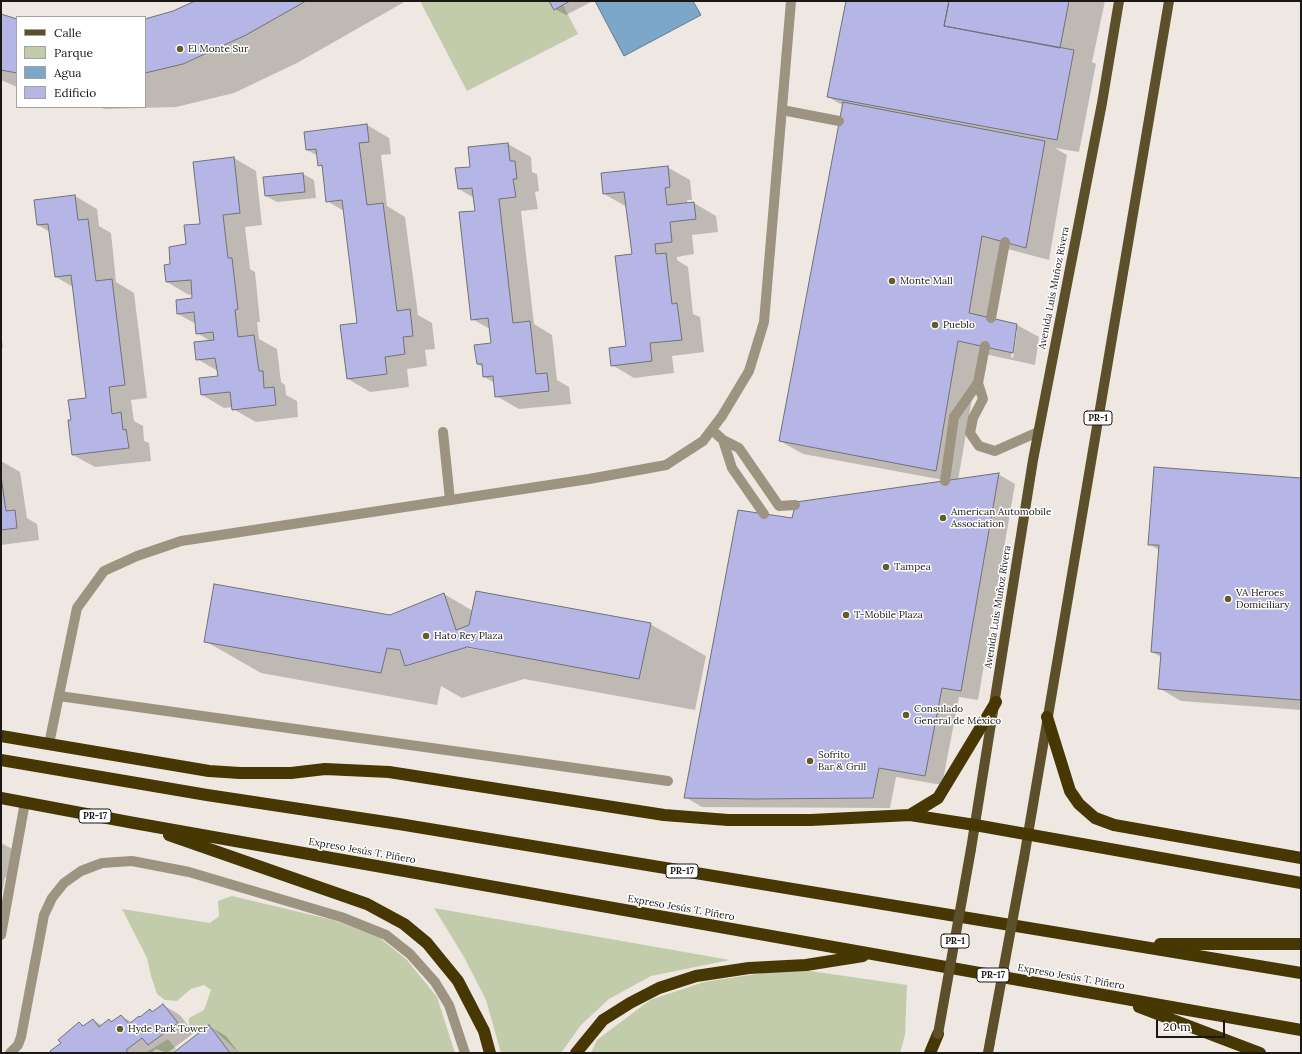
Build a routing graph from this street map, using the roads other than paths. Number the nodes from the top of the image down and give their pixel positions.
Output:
1 (791, 1) edge
2 (1119, 1) edge
3 (1169, 1) edge
4 (782, 110) junction
5 (840, 121) dead end
6 (1005, 242) dead end
7 (991, 318) dead end
8 (985, 346) dead end
9 (978, 383) junction
10 (712, 430) junction
11 (443, 432) dead end
12 (1038, 432) junction
13 (723, 440) junction
14 (945, 481) dead end
15 (450, 500) junction
16 (795, 505) dead end
17 (764, 514) dead end
18 (59, 696) junction
19 (996, 702) junction
20 (1047, 717) junction
21 (1, 736) edge
22 (49, 744) junction
23 (1, 760) edge
24 (668, 781) dead end
25 (1, 798) edge
26 (25, 802) junction
27 (910, 815) junction
28 (134, 823) junction
29 (975, 825) junction
30 (1028, 834) junction
31 (1301, 858) edge
32 (1301, 883) edge
33 (1, 935) edge
34 (1122, 944) junction
35 (1301, 944) edge
36 (874, 954) junction
37 (1301, 973) edge
38 (1112, 996) junction
39 (1301, 1030) edge
40 (938, 1034) junction
41 (18, 1049) edge
42 (10, 1053) edge
43 (465, 1053) edge
44 (490, 1053) edge
45 (576, 1053) edge
46 (930, 1053) edge
47 (936, 1053) edge
48 (988, 1053) edge
49 (1260, 1053) edge

1 - 4 street
2 - 12 main road, Avenida Luis Muñoz Rivera / PR-1
3 - 20 main road, PR-1
4 - 5 street
4 - 10 street
6 - 7 street
8 - 9 street
9 - 12 street
9 - 14 street
10 - 13 street
10 - 15 street
11 - 15 street
12 - 19 main road, Avenida Luis Muñoz Rivera / PR-1
13 - 16 street
13 - 17 street
15 - 18 street
18 - 22 street
18 - 24 street
19 - 27 highway
19 - 29 main road, Avenida Luis Muñoz Rivera / PR-1
20 - 30 main road, PR-1
20 - 31 highway
21 - 22 highway
22 - 27 highway
23 - 34 highway, PR-17
25 - 26 highway, PR-17
26 - 28 highway, Expreso Jesús T. Piñero / PR-17
26 - 33 street
27 - 29 highway
28 - 36 highway, Expreso Jesús T. Piñero / PR-17
28 - 44 highway
29 - 30 highway
29 - 40 main road, Avenida Luis Muñoz Rivera / PR-1, bridge
30 - 32 highway
30 - 48 main road, PR-1, bridge
34 - 35 highway
34 - 37 highway, PR-17
36 - 38 highway, Expreso Jesús T. Piñero / PR-17
36 - 45 highway
38 - 39 highway, Expreso Jesús T. Piñero / PR-17
38 - 49 highway
40 - 46 highway
40 - 47 main road, Avenida Luis Muñoz Rivera / PR-1
41 - 42 street
41 - 43 street

